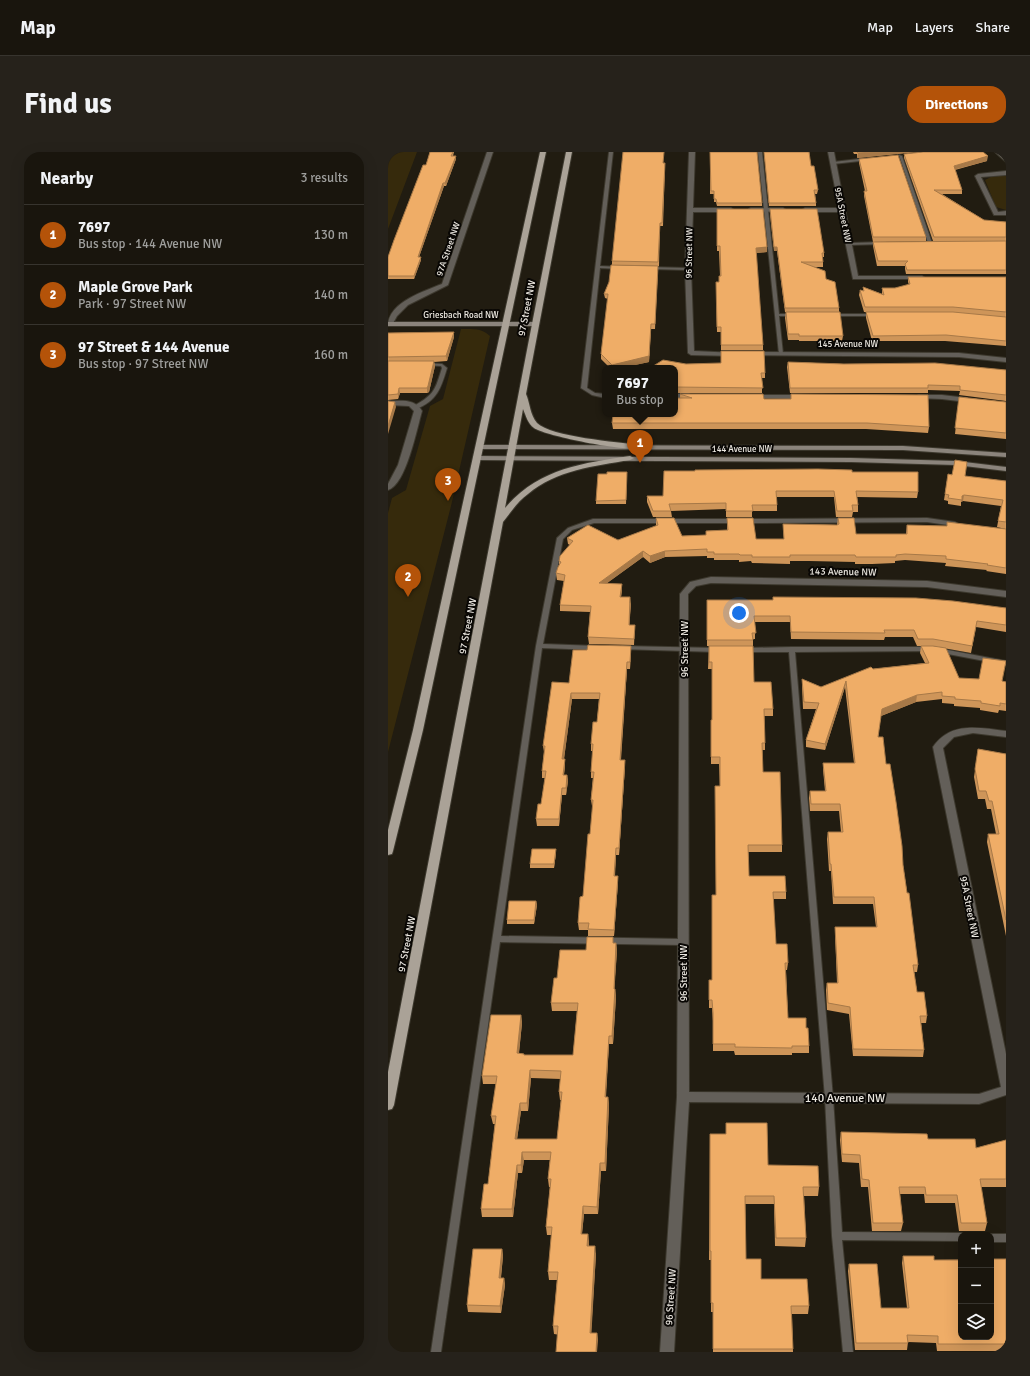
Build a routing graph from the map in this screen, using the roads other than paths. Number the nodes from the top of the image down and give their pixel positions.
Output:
1 (490, 152) edge
2 (543, 152) edge
3 (569, 152) edge
4 (611, 152) edge
5 (692, 152) edge
6 (760, 152) edge
7 (831, 152) edge
8 (998, 152) edge
9 (900, 156) junction
10 (907, 156) edge
11 (893, 157) edge
12 (870, 159) edge
13 (1006, 160) edge
14 (833, 162) junction
15 (1006, 173) edge
16 (691, 210) junction
17 (736, 210) edge
18 (744, 210) edge
19 (766, 210) junction
20 (789, 210) edge
21 (797, 210) edge
22 (843, 210) junction
23 (1006, 213) edge
24 (886, 243) edge
25 (922, 243) edge
26 (930, 243) junction
27 (937, 243) edge
28 (849, 244) junction
29 (598, 267) junction
30 (628, 268) edge
31 (643, 268) edge
32 (688, 269) junction
33 (926, 278) edge
34 (776, 315) junction
35 (800, 315) edge
36 (824, 315) edge
37 (880, 315) edge
38 (389, 324) edge
39 (505, 324) junction
40 (535, 324) junction
41 (690, 353) joint
42 (781, 354) junction
43 (1006, 360) edge
44 (420, 364) edge
45 (522, 393) junction
46 (602, 396) edge
47 (678, 396) edge
48 (699, 396) edge
49 (746, 397) edge
50 (809, 397) edge
51 (911, 397) edge
52 (974, 401) edge
53 (388, 403) edge
54 (413, 405) junction
55 (479, 447) junction
56 (513, 447) junction
57 (639, 447) junction
58 (1006, 456) edge
59 (511, 457) junction
60 (477, 458) junction
61 (630, 458) junction
62 (1006, 469) edge
63 (389, 488) edge
64 (499, 521) junction
65 (963, 526) edge
66 (684, 594) joint
67 (1006, 594) edge
68 (539, 646) junction
69 (608, 648) edge
70 (616, 648) edge
71 (792, 649) junction
72 (684, 650) junction
73 (722, 650) edge
74 (738, 650) edge
75 (1006, 663) edge
76 (1006, 734) edge
77 (388, 851) edge
78 (496, 939) junction
79 (683, 942) junction
80 (1006, 1085) edge
81 (1006, 1090) edge
82 (683, 1097) junction
83 (829, 1098) junction
84 (388, 1105) edge
85 (837, 1236) junction
86 (958, 1237) edge
87 (994, 1238) edge
88 (1006, 1238) edge
89 (436, 1352) edge
90 (667, 1352) edge
91 (848, 1352) edge

1 - 38 street, 97A Street NW
2 - 39 main road, 97 Street NW
3 - 40 main road, 97 Street NW
4 - 29 lane
5 - 16 street, 96 Street NW
6 - 19 lane
7 - 14 street, 95A Street NW
8 - 13 street
9 - 10 lane
9 - 11 lane
9 - 26 lane
12 - 14 lane
14 - 22 street, 95A Street NW
15 - 23 street
16 - 17 street
16 - 32 street, 96 Street NW
18 - 19 street
19 - 20 street
19 - 34 lane
21 - 22 street
22 - 28 street, 95A Street NW
24 - 28 lane
25 - 26 lane
26 - 27 lane
28 - 33 street, 95A Street NW
29 - 30 lane
29 - 46 lane
31 - 32 lane
32 - 41 street, 96 Street NW
34 - 35 lane
34 - 42 lane
36 - 37 lane
38 - 39 street, Griesbach Road NW
39 - 40 street, Griesbach Road NW
39 - 55 main road, 97 Street NW
40 - 45 main road, 97 Street NW
41 - 42 street, 145 Avenue NW
42 - 43 street, 145 Avenue NW
44 - 54 lane
45 - 56 main road, 97 Street NW
45 - 57 main road
47 - 48 lane
49 - 50 lane
51 - 52 lane
53 - 54 street
54 - 63 street
55 - 56 street, 144 Avenue NW
55 - 60 main road, 97 Street NW
56 - 57 street, 144 Avenue NW
56 - 59 main road, 97 Street NW
57 - 58 street, 144 Avenue NW
59 - 60 street, 144 Avenue NW
59 - 61 street, 144 Avenue NW
59 - 64 main road, 97 Street NW
60 - 77 main road, 97 Street NW
61 - 62 street, 144 Avenue NW
61 - 64 main road
64 - 84 main road, 97 Street NW
65 - 68 lane
66 - 67 street, 143 Avenue NW
66 - 72 street, 96 Street NW
68 - 69 lane
68 - 78 lane
70 - 72 lane
71 - 74 lane
71 - 75 lane
71 - 83 lane
72 - 73 lane
72 - 79 street, 96 Street NW
76 - 80 street, 95A Street NW
78 - 79 lane
78 - 89 lane
79 - 82 street, 96 Street NW
81 - 83 street, 140 Avenue NW
82 - 83 street, 140 Avenue NW
82 - 90 street, 96 Street NW
83 - 85 lane
85 - 86 lane
85 - 91 lane
87 - 88 lane

